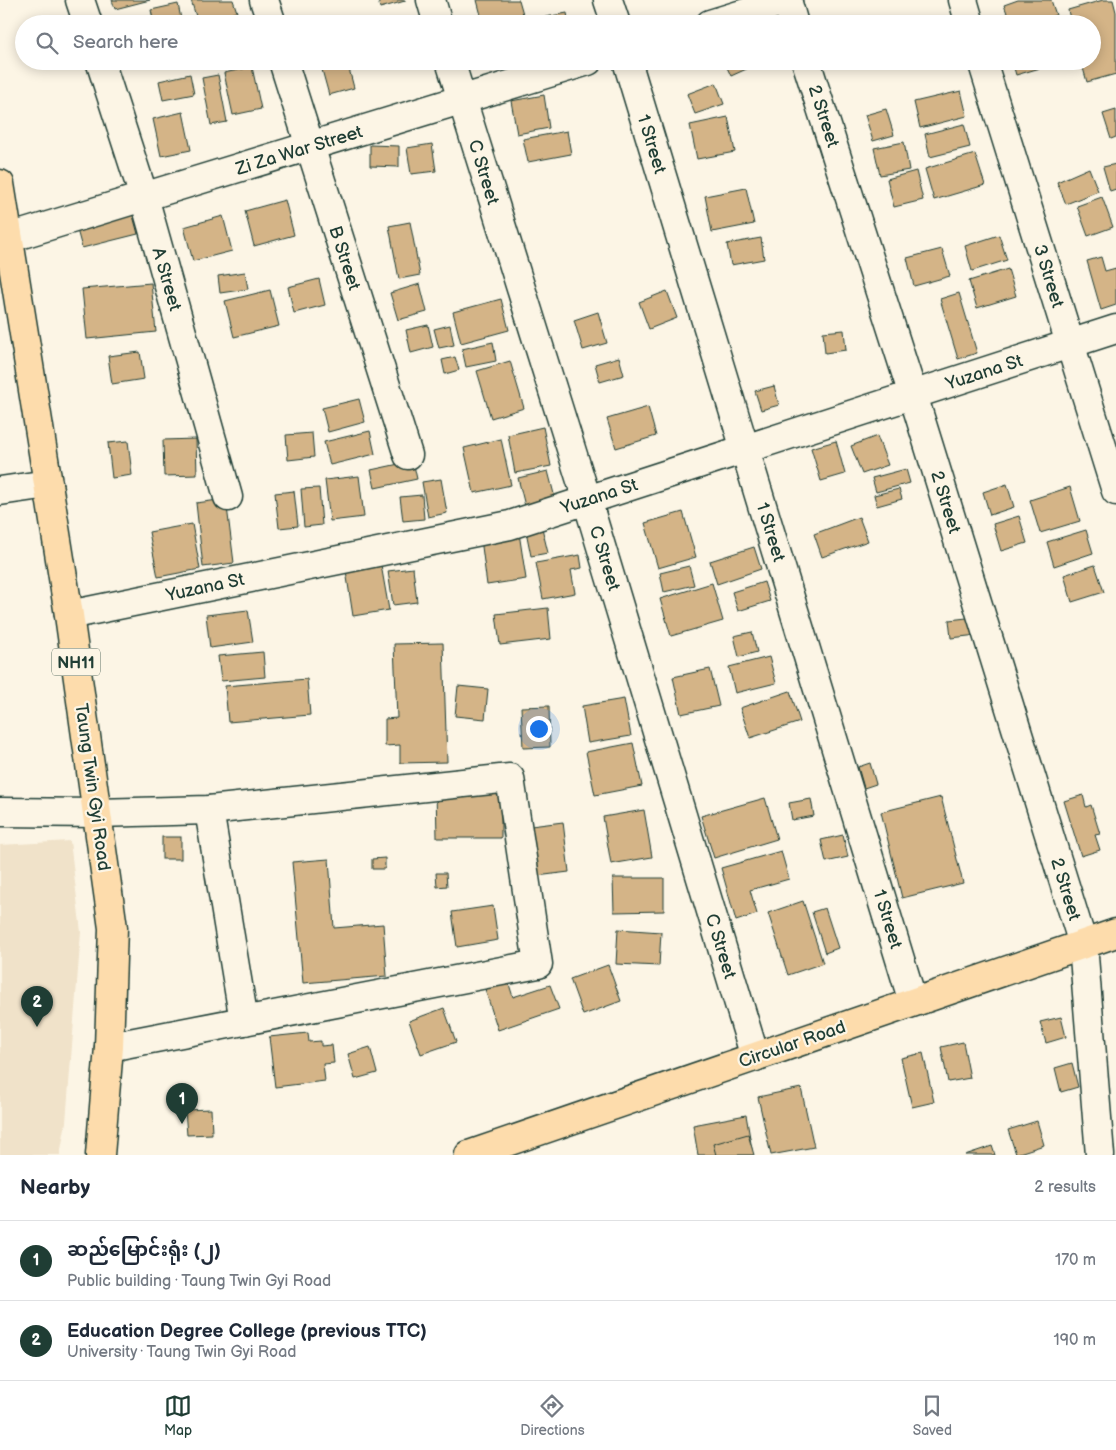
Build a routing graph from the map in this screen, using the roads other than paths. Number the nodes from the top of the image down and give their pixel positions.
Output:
1 (80, 0) edge
2 (264, 0) edge
3 (431, 0) edge
4 (608, 0) edge
5 (787, 0) edge
6 (963, 0) edge
7 (85, 15) edge
8 (269, 15) edge
9 (435, 15) edge
10 (613, 15) edge
11 (739, 15) edge
12 (791, 15) edge
13 (967, 15) edge
14 (103, 70) edge
15 (286, 70) edge
16 (453, 70) edge
17 (559, 70) edge
18 (630, 70) edge
19 (809, 70) edge
20 (985, 70) edge
21 (462, 100) junction
22 (309, 146) junction
23 (0, 184) edge
24 (144, 197) junction
25 (10, 238) junction
26 (1116, 329) edge
27 (1070, 344) junction
28 (913, 395) junction
29 (746, 449) junction
30 (408, 455) dead end
31 (48, 484) junction
32 (0, 491) edge
33 (1116, 491) edge
34 (228, 498) dead end
35 (587, 500) junction
36 (69, 615) junction
37 (209, 810) junction
38 (0, 812) edge
39 (97, 813) junction
40 (1116, 932) edge
41 (1083, 944) junction
42 (913, 1002) junction
43 (244, 1021) junction
44 (109, 1047) junction
45 (754, 1057) junction
46 (514, 1147) edge
47 (103, 1151) edge
48 (469, 1155) edge
49 (1100, 1155) edge

1 - 7 street
2 - 8 street
3 - 9 street
4 - 10 street
5 - 11 street
5 - 12 street
6 - 13 street
14 - 24 street, A Street
15 - 22 street, B Street
16 - 21 street, C Street
17 - 21 street, Zi Za War Street
18 - 29 street, 1 Street
19 - 28 street, 2 Street
20 - 27 street, 3 Street
21 - 22 street, Zi Za War Street
21 - 35 street, C Street
22 - 24 street, Zi Za War Street
22 - 30 street, B Street
23 - 25 main road, Taung Twin Gyi Road / NH11
24 - 25 street, Zi Za War Street
24 - 34 street, A Street
25 - 31 main road, Taung Twin Gyi Road / NH11
26 - 27 street, Yuzana St
27 - 28 street, Yuzana St
27 - 33 street, 3 Street
28 - 29 street, Yuzana St
28 - 41 street, 2 Street
29 - 35 street, Yuzana St
29 - 42 street, 1 Street
31 - 32 street
31 - 36 main road, Taung Twin Gyi Road / NH11
35 - 36 street, Yuzana St
35 - 45 street, C Street
36 - 39 main road, Taung Twin Gyi Road / NH11
37 - 39 street
37 - 43 street
37 - 43 street
38 - 39 street
39 - 44 main road, Taung Twin Gyi Road / NH11
40 - 41 main road, Circular Road
41 - 42 main road, Circular Road
41 - 49 street
42 - 45 main road, Circular Road
43 - 44 street
44 - 47 main road, Taung Twin Gyi Road / NH11
45 - 46 main road, Circular Road
46 - 48 main road, Circular Road

